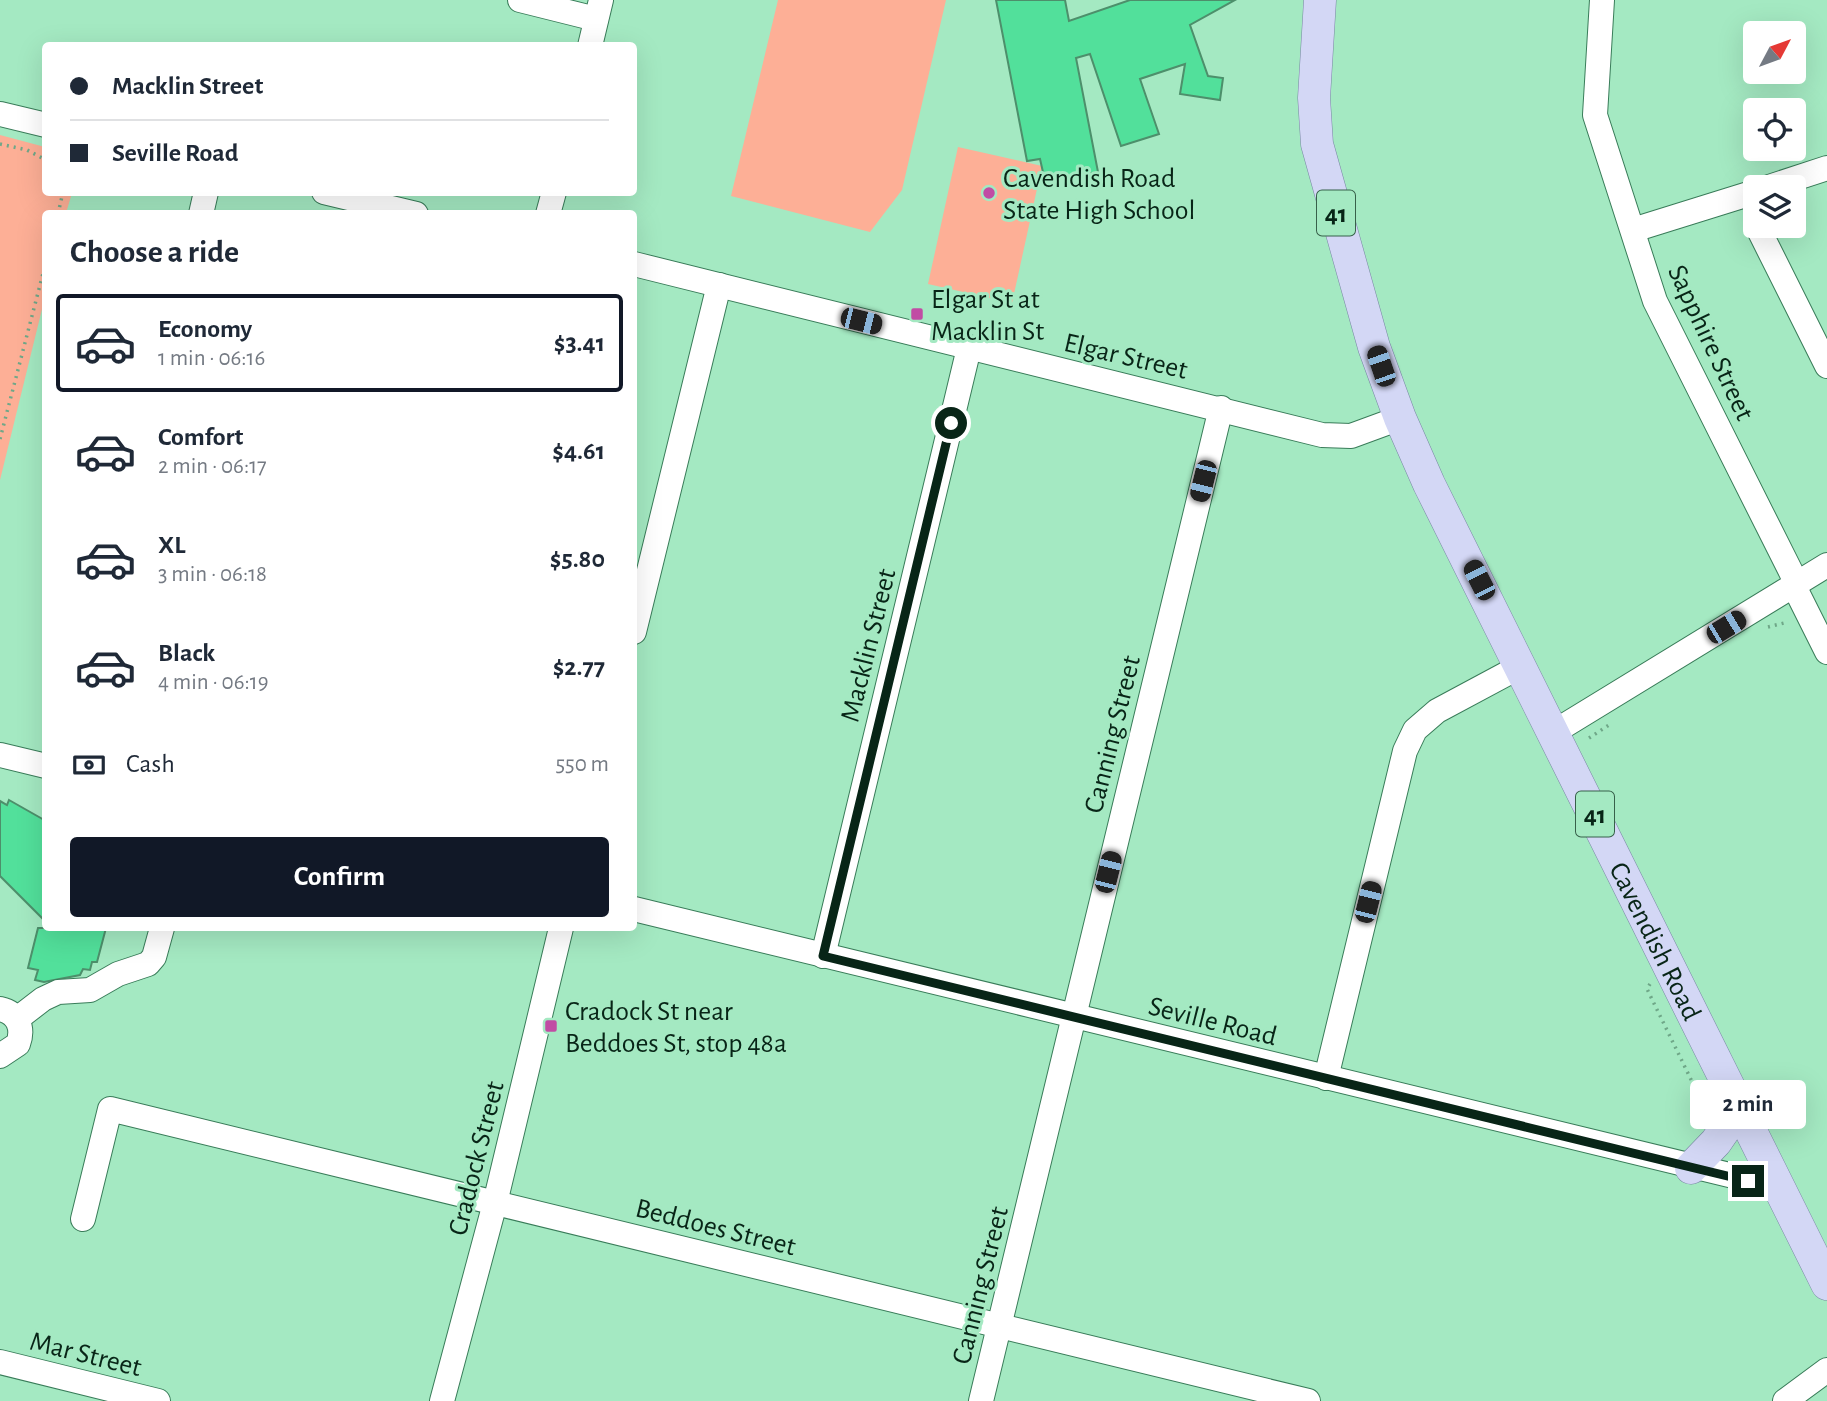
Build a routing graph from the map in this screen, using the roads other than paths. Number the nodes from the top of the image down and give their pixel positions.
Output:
1 (520, 0) edge
2 (1320, 0) edge
3 (1602, 0) edge
4 (599, 9) edge
5 (591, 42) edge
6 (0, 114) edge
7 (42, 124) edge
8 (1827, 168) edge
9 (1806, 175) edge
10 (341, 196) edge
11 (1743, 196) edge
12 (398, 210) edge
13 (1633, 230) junction
14 (1763, 238) edge
15 (637, 265) edge
16 (719, 285) junction
17 (969, 348) junction
18 (1827, 366) edge
19 (1221, 408) junction
20 (1400, 418) junction
21 (1827, 565) edge
22 (1795, 585) junction
23 (637, 620) edge
24 (1827, 652) edge
25 (1521, 666) junction
26 (1569, 736) junction
27 (0, 755) edge
28 (42, 765) edge
29 (637, 910) edge
30 (161, 931) edge
31 (560, 931) edge
32 (823, 956) junction
33 (8, 1014) edge
34 (1073, 1017) junction
35 (0, 1056) edge
36 (1325, 1078) junction
37 (1740, 1107) junction
38 (1691, 1168) junction
39 (1779, 1187) junction
40 (495, 1203) junction
41 (83, 1219) dead end
42 (1827, 1284) edge
43 (999, 1326) junction
44 (0, 1362) edge
45 (1827, 1370) edge
46 (158, 1401) edge
47 (442, 1401) edge
48 (981, 1401) edge
49 (1308, 1401) edge
50 (1785, 1401) edge

1 - 4 street
2 - 20 main road, Cavendish Road / 41
3 - 13 street, Sapphire Street
4 - 5 street
6 - 7 street
8 - 9 street
10 - 12 street
11 - 13 street
13 - 22 street, Sapphire Street
14 - 18 street
15 - 16 street, Elgar Street
16 - 17 street, Elgar Street
16 - 23 street
17 - 19 street, Elgar Street
17 - 32 street, Macklin Street
19 - 20 street, Elgar Street
19 - 34 street, Canning Street
20 - 25 main road, Cavendish Road / 41
21 - 22 street
22 - 24 street, Sapphire Street
22 - 26 street
25 - 26 main road, Cavendish Road / 41
25 - 36 street
26 - 37 main road, Cavendish Road / 41
27 - 28 street
29 - 32 street, Seville Road
30 - 33 street
31 - 40 street, Cradock Street
32 - 34 street, Seville Road
33 - 35 street
34 - 36 street, Seville Road
34 - 43 street, Canning Street
36 - 38 street, Seville Road
37 - 38 main road
37 - 39 main road, Cavendish Road / 41
38 - 39 street, Seville Road
39 - 42 main road, Cavendish Road / 41
40 - 41 street, Beddoes Street
40 - 43 street, Beddoes Street
40 - 47 street, Cradock Street
43 - 48 street, Canning Street
43 - 49 street, Beddoes Street
44 - 46 street, Mar Street
45 - 50 street

